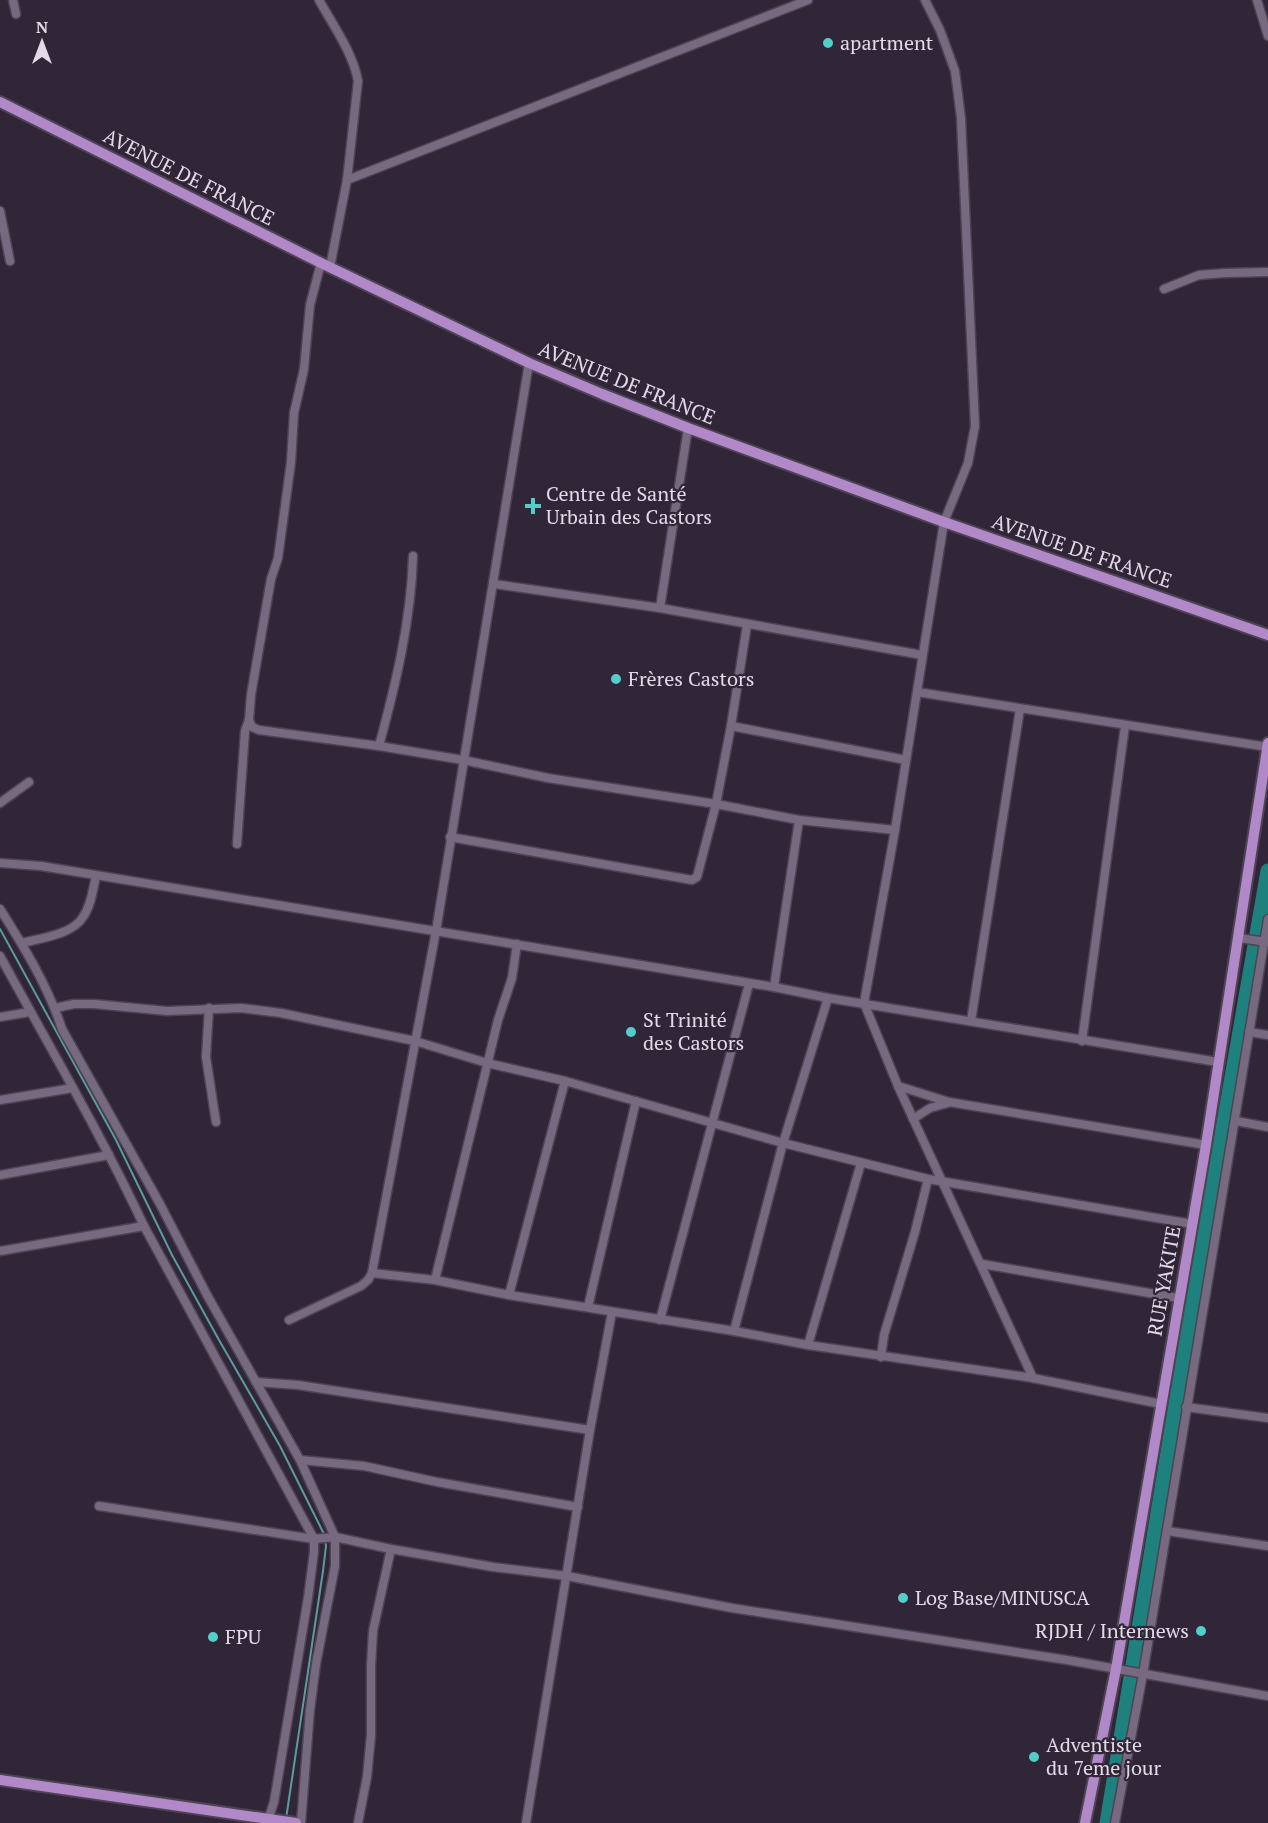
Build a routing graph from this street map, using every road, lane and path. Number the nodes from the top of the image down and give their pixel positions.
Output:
1 (13, 0) edge
2 (319, 0) edge
3 (808, 0) edge
4 (925, 0) edge
5 (1257, 0) edge
6 (16, 14) dead end
7 (1268, 36) edge
8 (0, 102) edge
9 (347, 180) junction
10 (0, 211) edge
11 (10, 261) dead end
12 (326, 265) junction
13 (1268, 272) edge
14 (1164, 289) dead end
15 (529, 363) junction
16 (688, 428) junction
17 (944, 522) junction
18 (413, 556) dead end
19 (494, 584) junction
20 (660, 608) junction
21 (747, 625) junction
22 (1268, 635) edge
23 (922, 655) junction
24 (917, 692) junction
25 (1020, 709) junction
26 (249, 720) junction
27 (731, 726) junction
28 (1125, 726) junction
29 (379, 746) junction
30 (1268, 746) edge
31 (463, 760) junction
32 (906, 760) junction
33 (29, 782) dead end
34 (0, 802) edge
35 (716, 804) junction
36 (799, 820) junction
37 (895, 830) junction
38 (450, 837) junction
39 (237, 844) dead end
40 (0, 863) edge
41 (96, 876) junction
42 (0, 909) edge
43 (1268, 919) edge
44 (436, 931) junction
45 (1238, 938) junction
46 (1266, 942) edge
47 (22, 943) junction
48 (518, 944) junction
49 (0, 956) edge
50 (748, 984) junction
51 (774, 987) junction
52 (828, 998) junction
53 (864, 1003) junction
54 (55, 1008) junction
55 (209, 1008) junction
56 (30, 1012) junction
57 (0, 1017) edge
58 (971, 1021) junction
59 (1249, 1032) junction
60 (1268, 1035) edge
61 (415, 1041) junction
62 (1082, 1041) junction
63 (1218, 1062) junction
64 (487, 1063) junction
65 (565, 1081) junction
66 (898, 1086) junction
67 (73, 1088) junction
68 (0, 1100) edge
69 (636, 1101) junction
70 (949, 1102) junction
71 (913, 1119) junction
72 (1236, 1121) junction
73 (216, 1122) dead end
74 (711, 1124) junction
75 (1268, 1127) edge
76 (783, 1143) junction
77 (1206, 1145) junction
78 (109, 1155) junction
79 (861, 1163) junction
80 (0, 1175) edge
81 (928, 1179) junction
82 (942, 1182) junction
83 (1192, 1224) junction
84 (144, 1226) junction
85 (0, 1251) edge
86 (982, 1264) junction
87 (372, 1273) junction
88 (435, 1280) junction
89 (509, 1295) junction
90 (1179, 1298) junction
91 (588, 1307) junction
92 (612, 1312) junction
93 (289, 1320) dead end
94 (660, 1320) junction
95 (735, 1331) junction
96 (808, 1345) junction
97 (881, 1357) junction
98 (1033, 1378) junction
99 (256, 1382) junction
100 (1161, 1404) junction
101 (1186, 1407) junction
102 (1268, 1418) edge
103 (590, 1430) junction
104 (300, 1460) junction
105 (99, 1506) dead end
106 (578, 1507) junction
107 (1167, 1530) junction
108 (335, 1536) junction
109 (314, 1539) junction
110 (1268, 1546) edge
111 (391, 1549) junction
112 (567, 1576) junction
113 (1116, 1669) junction
114 (1143, 1674) junction
115 (1268, 1696) edge
116 (0, 1780) edge
117 (271, 1820) edge
118 (295, 1823) edge
119 (301, 1823) edge
120 (358, 1823) edge
121 (526, 1823) edge
122 (1085, 1823) edge
123 (1114, 1823) edge

1 - 6 street
2 - 9 street
3 - 9 street
4 - 17 street
5 - 7 street
8 - 12 main road, AVENUE DE FRANCE
9 - 12 street
10 - 11 street
12 - 15 main road, AVENUE DE FRANCE
12 - 26 street
13 - 14 street
15 - 16 main road, AVENUE DE FRANCE
15 - 19 street
16 - 17 main road, AVENUE DE FRANCE
16 - 20 street
17 - 22 main road, AVENUE DE FRANCE
17 - 23 street
18 - 29 street
19 - 20 street
19 - 31 street
20 - 21 street
21 - 23 street
21 - 27 street
23 - 24 street
24 - 25 street
24 - 32 street
25 - 28 street
25 - 58 street
26 - 29 street
26 - 39 street
27 - 32 street
27 - 35 street
28 - 30 street
28 - 62 street
29 - 31 street
30 - 45 main road, RUE YAKITE
31 - 35 street
31 - 38 street
32 - 37 street
33 - 34 street
35 - 36 street
35 - 38 street
36 - 37 street
36 - 51 street
37 - 53 street
38 - 44 street
40 - 41 street
41 - 44 street
41 - 47 street
42 - 47 street
43 - 46 street
44 - 48 street
44 - 61 street
45 - 46 street
45 - 63 main road, RUE YAKITE
46 - 59 street
47 - 54 street
48 - 50 street
48 - 64 street
49 - 56 street
50 - 51 street
50 - 74 street
51 - 52 street
52 - 53 street
52 - 76 street
53 - 58 street
53 - 66 street
54 - 55 street
54 - 99 street
55 - 61 street
55 - 73 street
56 - 57 street
56 - 67 street
58 - 62 street
59 - 60 street
59 - 72 street
61 - 64 street
61 - 87 street
62 - 63 street
63 - 77 main road, RUE YAKITE
64 - 65 street
64 - 88 street
65 - 69 street
65 - 89 street
66 - 70 street
66 - 71 street
67 - 68 street
67 - 78 street
69 - 74 street
69 - 91 street
70 - 71 street
70 - 77 street
71 - 82 street
72 - 75 street
72 - 101 street
74 - 76 street
74 - 94 street
76 - 79 street
76 - 95 street
77 - 83 main road, RUE YAKITE
78 - 80 street
78 - 84 street
79 - 81 street
79 - 96 street
81 - 82 street
81 - 97 street
82 - 83 street
82 - 86 street
83 - 90 main road, RUE YAKITE
84 - 85 street
84 - 109 street
86 - 90 street
86 - 98 street
87 - 88 street
87 - 93 street
88 - 89 street
89 - 91 street
90 - 100 main road, RUE YAKITE
91 - 92 street
92 - 94 street
92 - 103 street
94 - 95 street
95 - 96 street
96 - 97 street
97 - 98 street
98 - 100 street
99 - 103 street
99 - 104 street
100 - 113 main road, RUE YAKITE
101 - 102 street
101 - 107 street
103 - 106 street
104 - 106 street
104 - 108 street
105 - 109 street
106 - 112 street
107 - 110 street
107 - 114 street
108 - 109 street
108 - 111 street
108 - 119 street
109 - 117 street
111 - 112 street
111 - 120 street
112 - 113 street
112 - 121 street
113 - 114 street
113 - 122 main road, RUE YAKITE
114 - 115 street
114 - 123 street
116 - 117 main road
117 - 118 main road

